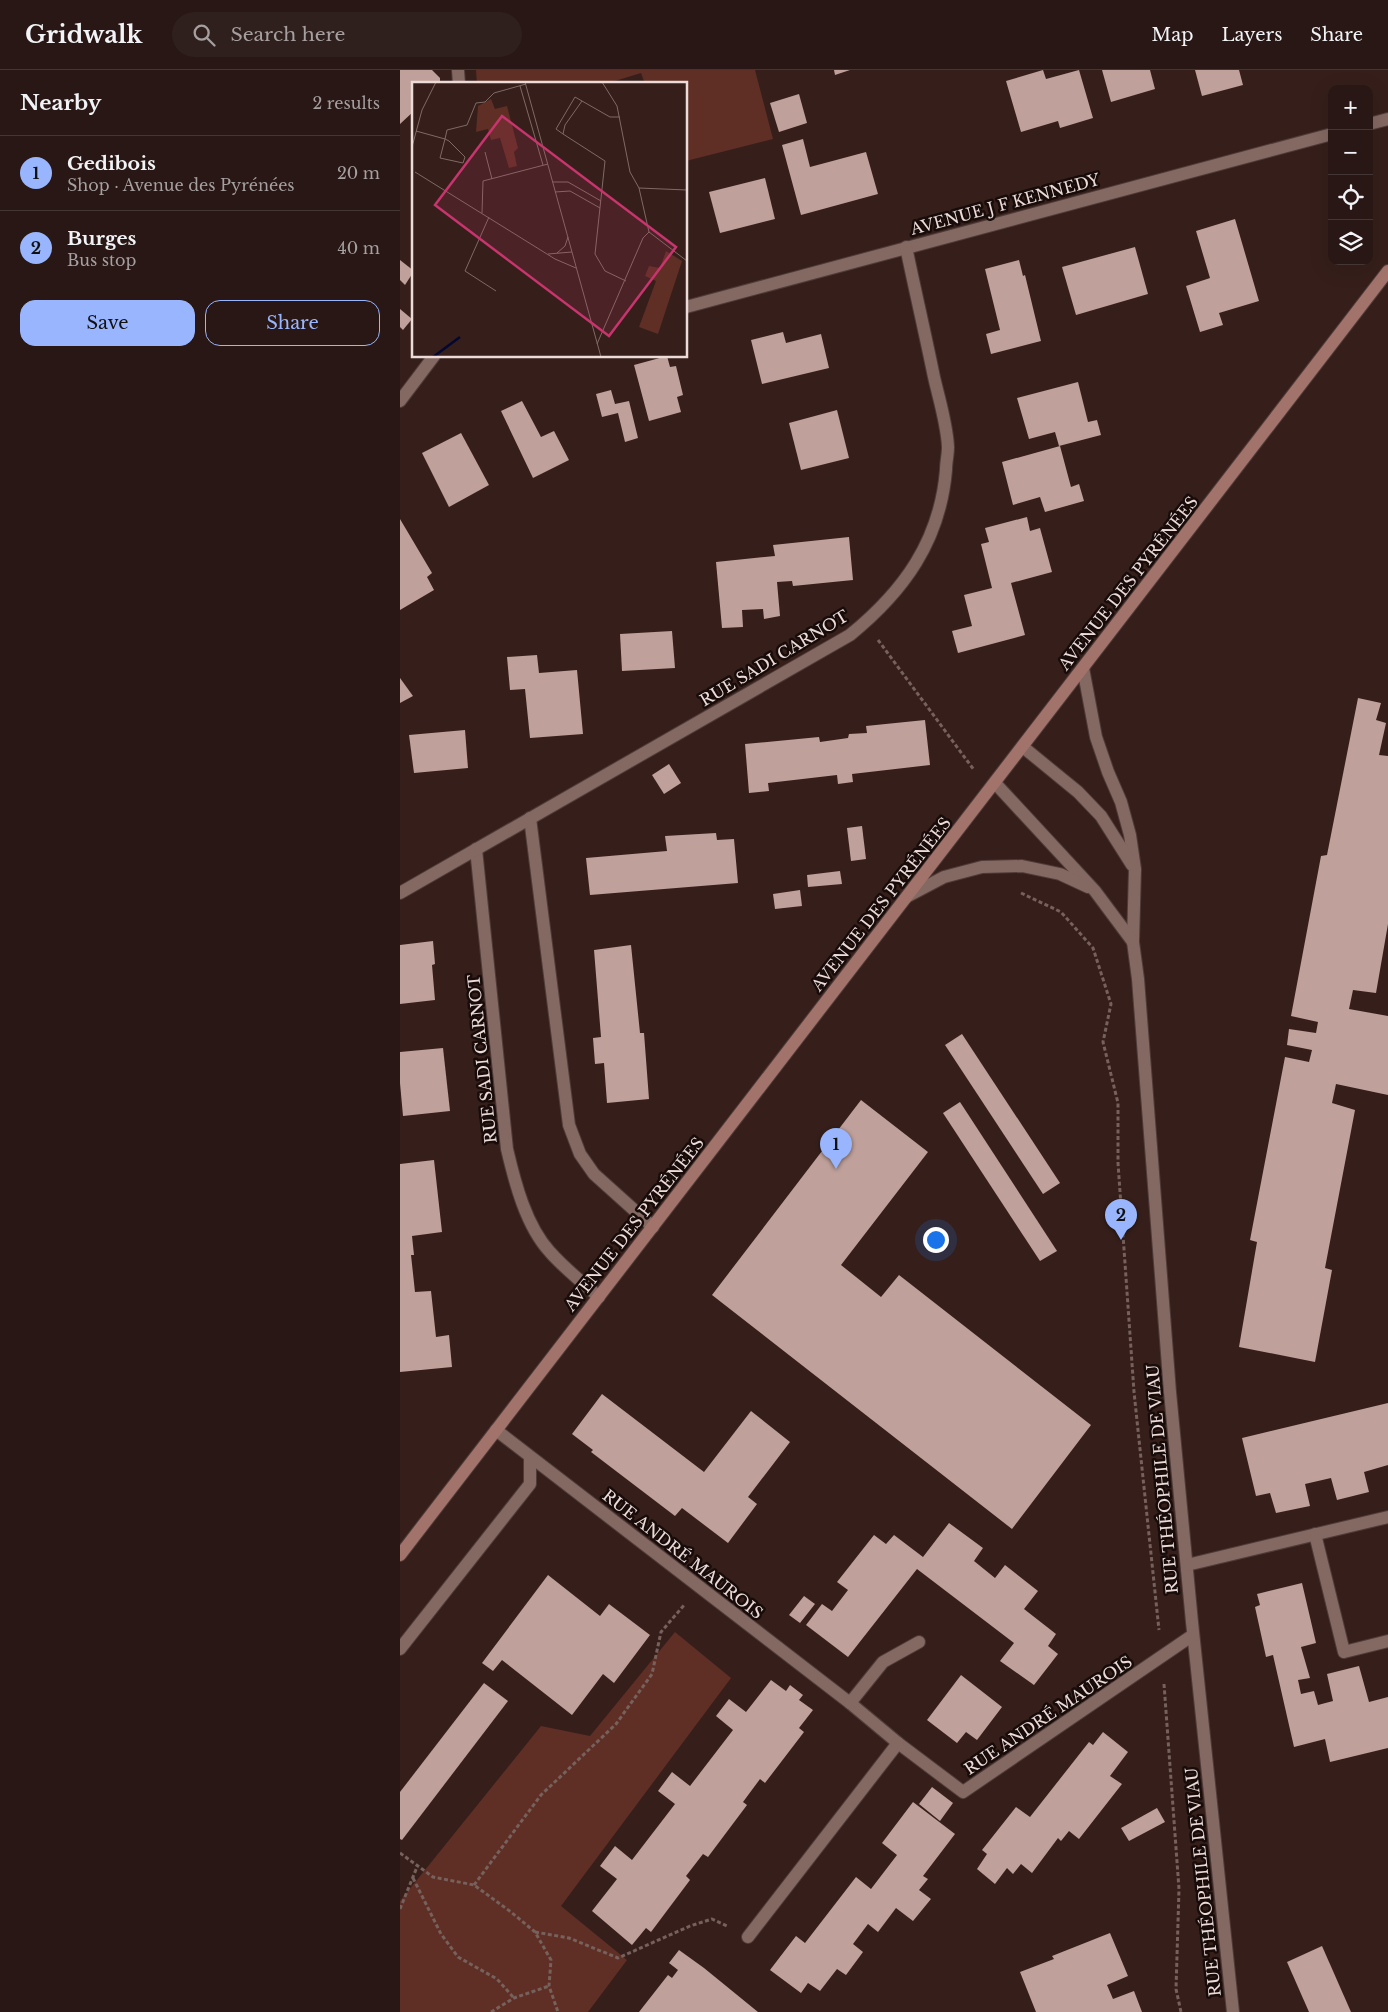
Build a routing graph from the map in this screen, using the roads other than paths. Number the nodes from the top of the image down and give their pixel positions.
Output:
1 (1388, 119) edge
2 (1373, 123) edge
3 (1328, 135) edge
4 (906, 247) junction
5 (1388, 271) edge
6 (688, 306) edge
7 (432, 358) edge
8 (400, 401) edge
9 (1083, 668) junction
10 (1023, 747) junction
11 (992, 787) junction
12 (530, 818) junction
13 (476, 849) junction
14 (1135, 869) junction
15 (1095, 891) junction
16 (400, 893) edge
17 (908, 896) junction
18 (1133, 942) junction
19 (653, 1227) junction
20 (599, 1298) junction
21 (496, 1430) junction
22 (530, 1457) junction
23 (1388, 1517) edge
24 (1315, 1534) junction
25 (400, 1555) edge
26 (1187, 1565) junction
27 (1193, 1635) junction
28 (1388, 1641) edge
29 (919, 1642) dead end
30 (400, 1649) edge
31 (850, 1702) junction
32 (898, 1743) junction
33 (748, 1936) road end
34 (1234, 2012) edge

1 - 2 street
3 - 4 street, AVENUE J F KENNEDY
4 - 6 street, AVENUE J F KENNEDY
4 - 12 street, RUE SADI CARNOT
5 - 9 main road, AVENUE DES PYRÉNÉES
7 - 8 street
9 - 10 main road, AVENUE DES PYRÉNÉES
9 - 14 street, RUE THÉOPHILE DE VIAU
10 - 11 main road, AVENUE DES PYRÉNÉES
10 - 14 street
11 - 15 street, RUE THÉOPHILE DE VIAU
11 - 17 main road, AVENUE DES PYRÉNÉES
12 - 13 street, RUE SADI CARNOT
12 - 19 street
13 - 16 street
13 - 20 street, RUE SADI CARNOT
14 - 18 street, RUE THÉOPHILE DE VIAU
15 - 17 street, RUE THÉOPHILE DE VIAU
15 - 18 street, RUE THÉOPHILE DE VIAU
17 - 19 main road, AVENUE DES PYRÉNÉES
18 - 26 street, RUE THÉOPHILE DE VIAU
19 - 20 main road, AVENUE DES PYRÉNÉES
20 - 21 main road, AVENUE DES PYRÉNÉES
21 - 22 street, RUE ANDRÉ MAUROIS
21 - 25 main road, AVENUE DES PYRÉNÉES
22 - 30 street
22 - 31 street, RUE ANDRÉ MAUROIS
23 - 24 street
24 - 26 street
24 - 28 street
26 - 27 street, RUE THÉOPHILE DE VIAU
27 - 32 street, RUE ANDRÉ MAUROIS
27 - 34 street, RUE THÉOPHILE DE VIAU
29 - 31 street
31 - 32 street, RUE ANDRÉ MAUROIS
32 - 33 street

